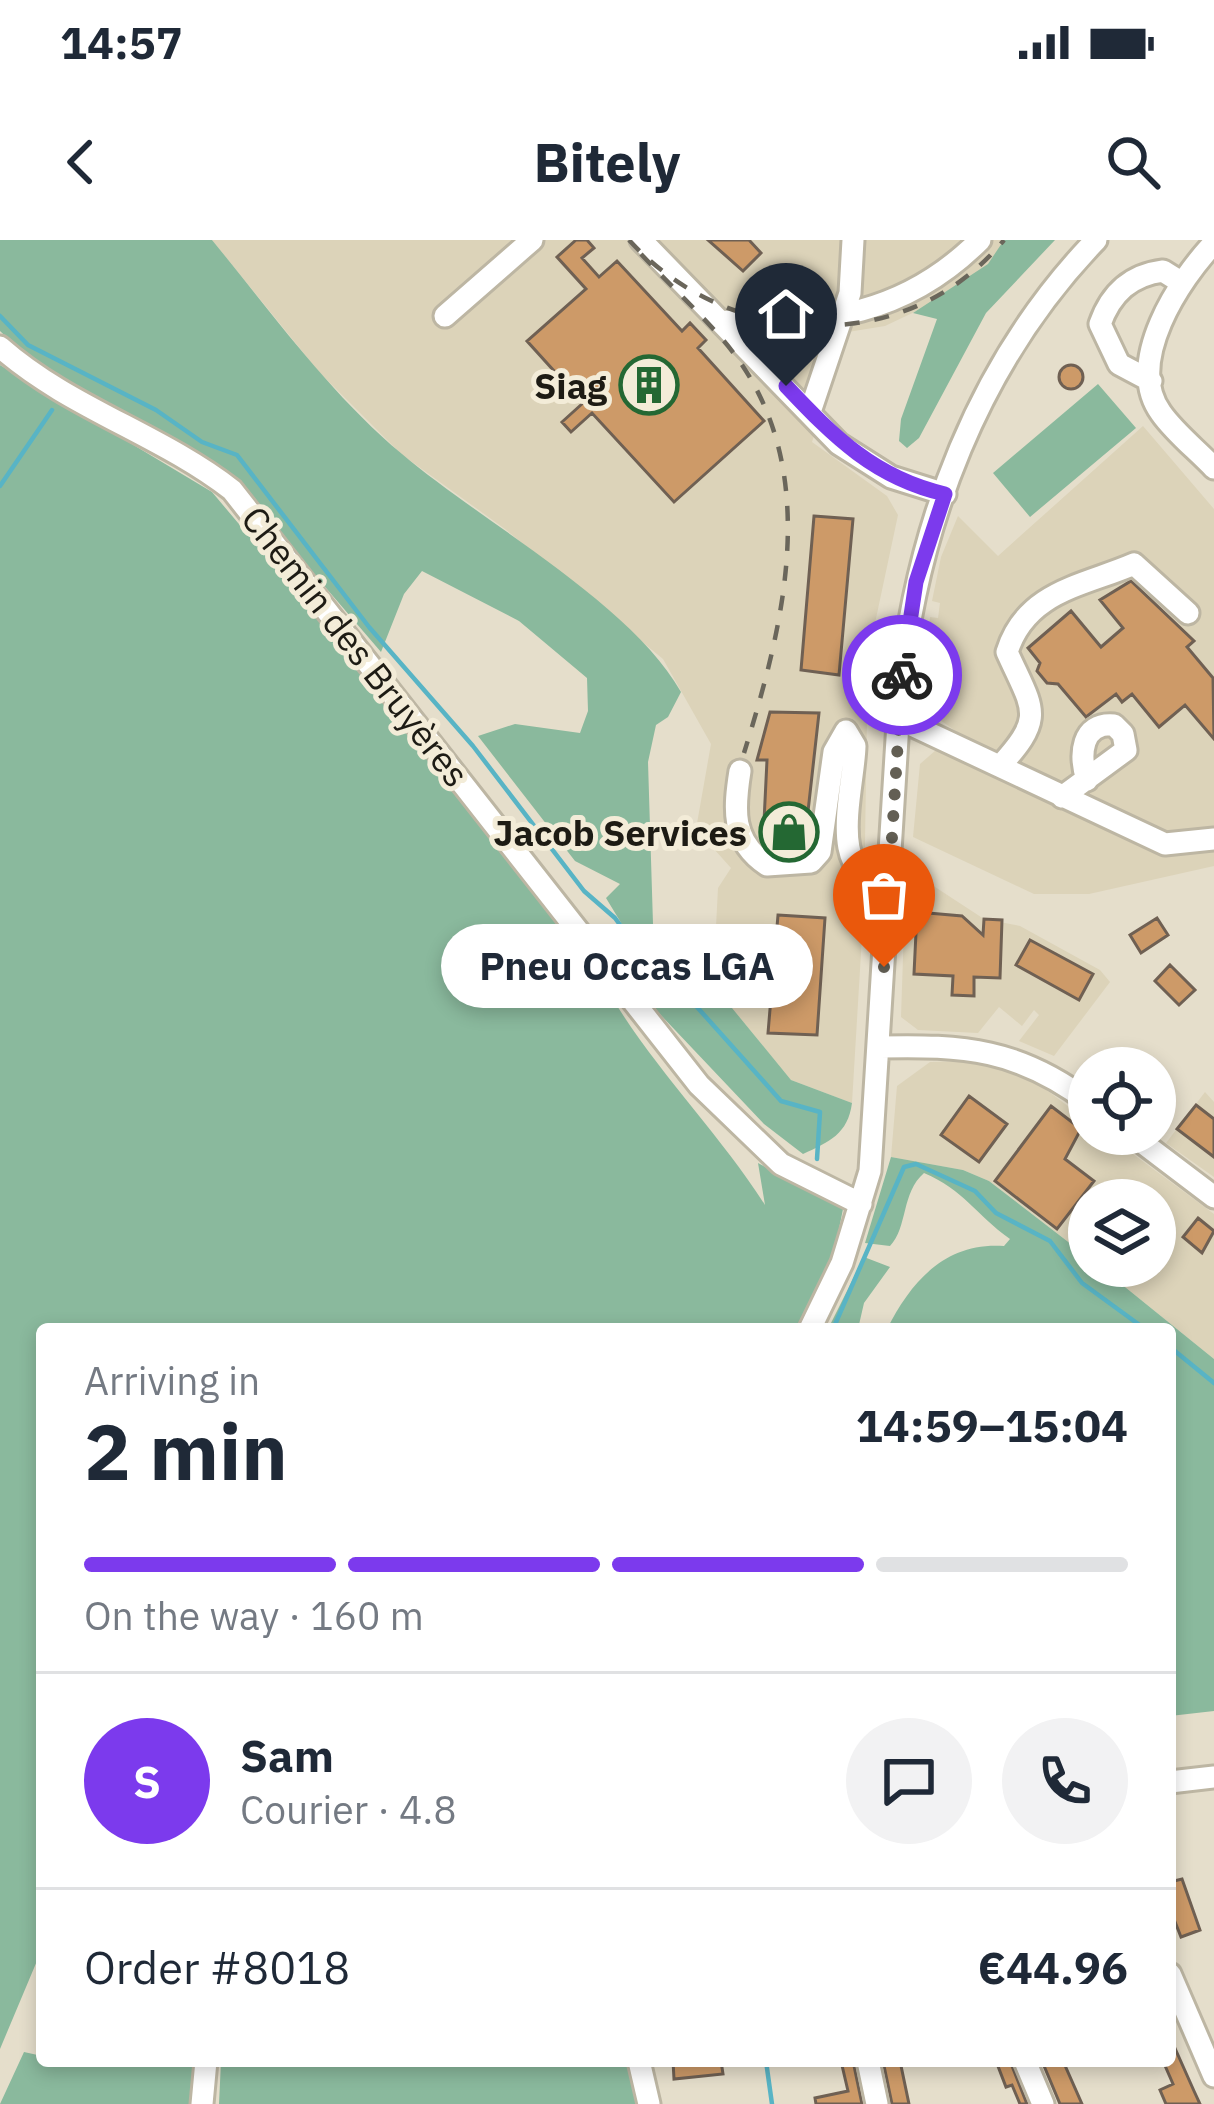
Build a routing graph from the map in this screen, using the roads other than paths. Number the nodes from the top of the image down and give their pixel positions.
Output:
1 (532, 240) edge
2 (641, 240) edge
3 (854, 240) edge
4 (980, 240) edge
5 (1096, 240) edge
6 (1214, 243) edge
7 (1179, 281) junction
8 (445, 316) dead end
9 (842, 318) junction
10 (724, 321) junction
11 (0, 346) edge
12 (1151, 381) junction
13 (810, 412) junction
14 (1214, 467) edge
15 (945, 494) junction
16 (1188, 613) dead end
17 (899, 718) junction
18 (1000, 766) junction
19 (740, 771) dead end
20 (1088, 780) dead end
21 (1062, 797) junction
22 (1214, 839) edge
23 (889, 880) junction
24 (879, 1047) junction
25 (1068, 1086) edge
26 (1159, 1155) edge
27 (1214, 1197) edge
28 (861, 1204) junction
29 (813, 1323) edge
30 (1214, 1777) edge
31 (1176, 1781) edge
32 (1176, 1988) edge
33 (205, 2067) edge
34 (640, 2067) edge
35 (869, 2067) edge
36 (1028, 2067) edge
37 (1214, 2076) edge
38 (202, 2104) edge
39 (649, 2104) edge
40 (877, 2104) edge
41 (1043, 2104) edge

1 - 8 street
2 - 10 street
3 - 9 street
4 - 9 street
5 - 15 street
6 - 7 street
7 - 12 street
7 - 12 street
9 - 10 street
9 - 13 street
10 - 13 street
11 - 28 street, Chemin des Bruyères
12 - 14 street
13 - 15 street
15 - 17 street
16 - 18 street
17 - 18 street
17 - 23 street
18 - 21 street
19 - 23 street
20 - 21 street
21 - 22 street
23 - 24 street
24 - 25 street
24 - 28 street
26 - 27 street
28 - 29 street
30 - 31 street
32 - 37 street
33 - 38 street
34 - 39 street
35 - 40 street
36 - 41 street

